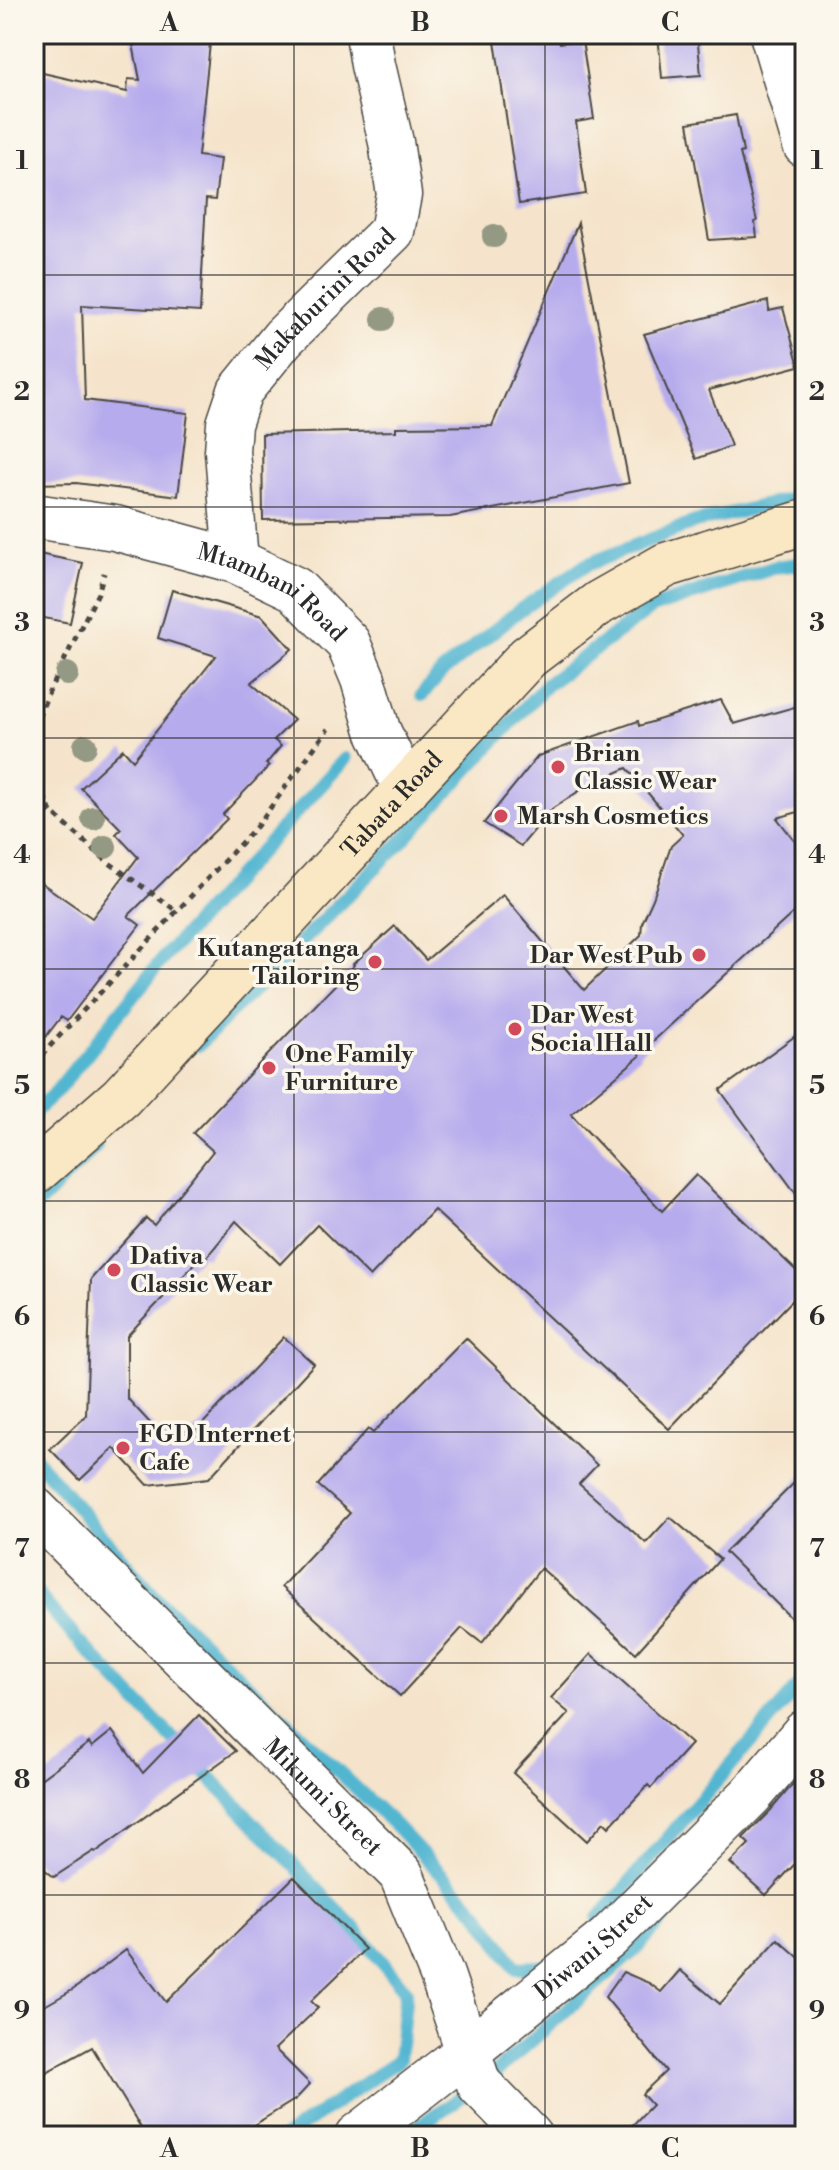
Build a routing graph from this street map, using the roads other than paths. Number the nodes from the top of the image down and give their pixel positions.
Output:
1 (368, 34) edge
2 (772, 34) edge
3 (805, 145) edge
4 (34, 516) edge
5 (805, 522) edge
6 (236, 561) junction
7 (406, 790) junction
8 (34, 1173) edge
9 (34, 1509) edge
10 (805, 1732) edge
11 (467, 2052) junction
12 (358, 2136) edge
13 (530, 2136) edge

1 - 6 street, Makaburini Road
2 - 3 street
4 - 6 street, Mtambani Road
5 - 7 main road, Tabata Road
6 - 7 street, Mtambani Road
7 - 8 main road, Tabata Road
9 - 11 street, Mikumi Street
10 - 11 street, Diwani Street
11 - 12 street, Diwani Street
11 - 13 street, Mikumi Street

